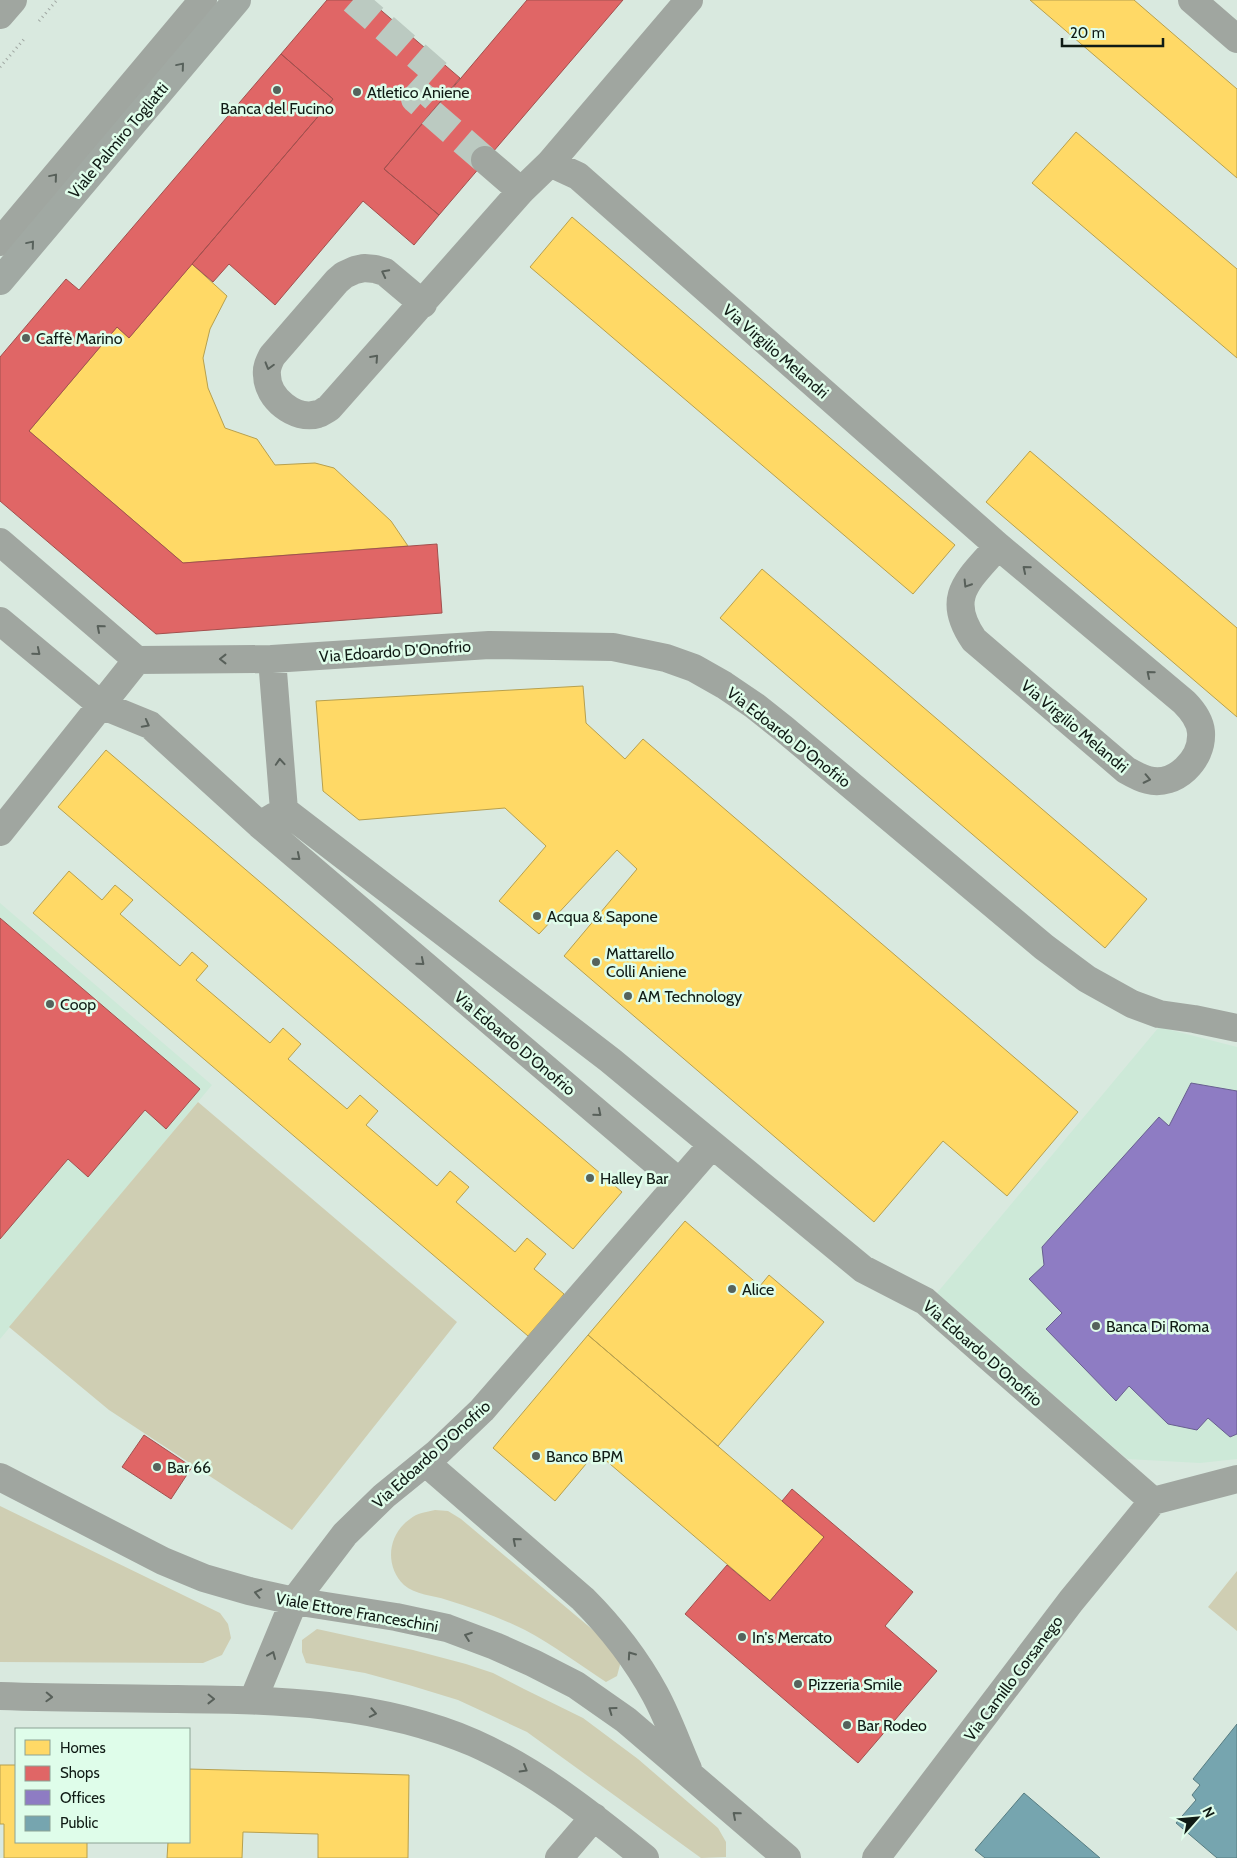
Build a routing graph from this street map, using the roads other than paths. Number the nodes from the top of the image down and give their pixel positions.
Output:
1 (13, 0) edge
2 (203, 0) edge
3 (237, 0) edge
4 (689, 0) edge
5 (1192, 0) edge
6 (0, 15) edge
7 (1237, 40) edge
8 (485, 160) tunnel mouth
9 (550, 163) junction
10 (520, 192) junction
11 (0, 242) edge
12 (0, 281) edge
13 (423, 304) junction
14 (0, 542) edge
15 (998, 546) junction
16 (0, 621) edge
17 (272, 659) junction
18 (137, 660) junction
19 (101, 705) junction
20 (284, 810) junction
21 (260, 825) junction
22 (0, 832) edge
23 (1237, 1028) edge
24 (712, 1145) junction
25 (679, 1182) junction
26 (426, 1462) junction
27 (0, 1477) edge
28 (1237, 1479) edge
29 (1154, 1501) junction
30 (294, 1601) junction
31 (0, 1696) edge
32 (253, 1700) junction
33 (692, 1777) junction
34 (594, 1817) junction
35 (769, 1852) edge
36 (559, 1858) edge
37 (646, 1858) edge
38 (876, 1858) edge

1 - 6 street
11 -> 2 street, Viale Palmiro Togliatti
12 -> 3 main road, Viale Palmiro Togliatti
4 - 9 street
5 - 7 street
8 - 10 street
9 - 10 street
9 - 15 street, Via Virgilio Melandri
10 - 13 street
13 -> 13 street
18 -> 14 street
15 -> 15 street, Via Virgilio Melandri
16 -> 19 street, Via Edoardo D'Onofrio
17 -> 18 street, Via Edoardo D'Onofrio
20 -> 17 street
17 - 23 street, Via Edoardo D'Onofrio
18 - 19 street
19 -> 21 street, Via Edoardo D'Onofrio
19 - 22 street
20 - 21 street
20 - 24 street, Via Edoardo D'Onofrio
21 -> 25 street, Via Edoardo D'Onofrio
24 - 25 street, Via Edoardo D'Onofrio
24 - 29 street, Via Edoardo D'Onofrio
25 - 26 street, Via Edoardo D'Onofrio
26 - 30 street, Via Edoardo D'Onofrio
33 -> 26 street
30 -> 27 street, Viale Ettore Franceschini
28 - 29 street
29 - 38 street, Via Camillo Corsanego
32 -> 30 street, Via Edoardo D'Onofrio
33 -> 30 street, Viale Ettore Franceschini
31 -> 32 street
32 -> 34 street
35 -> 33 street, Viale Ettore Franceschini
34 - 36 street
34 - 37 street

